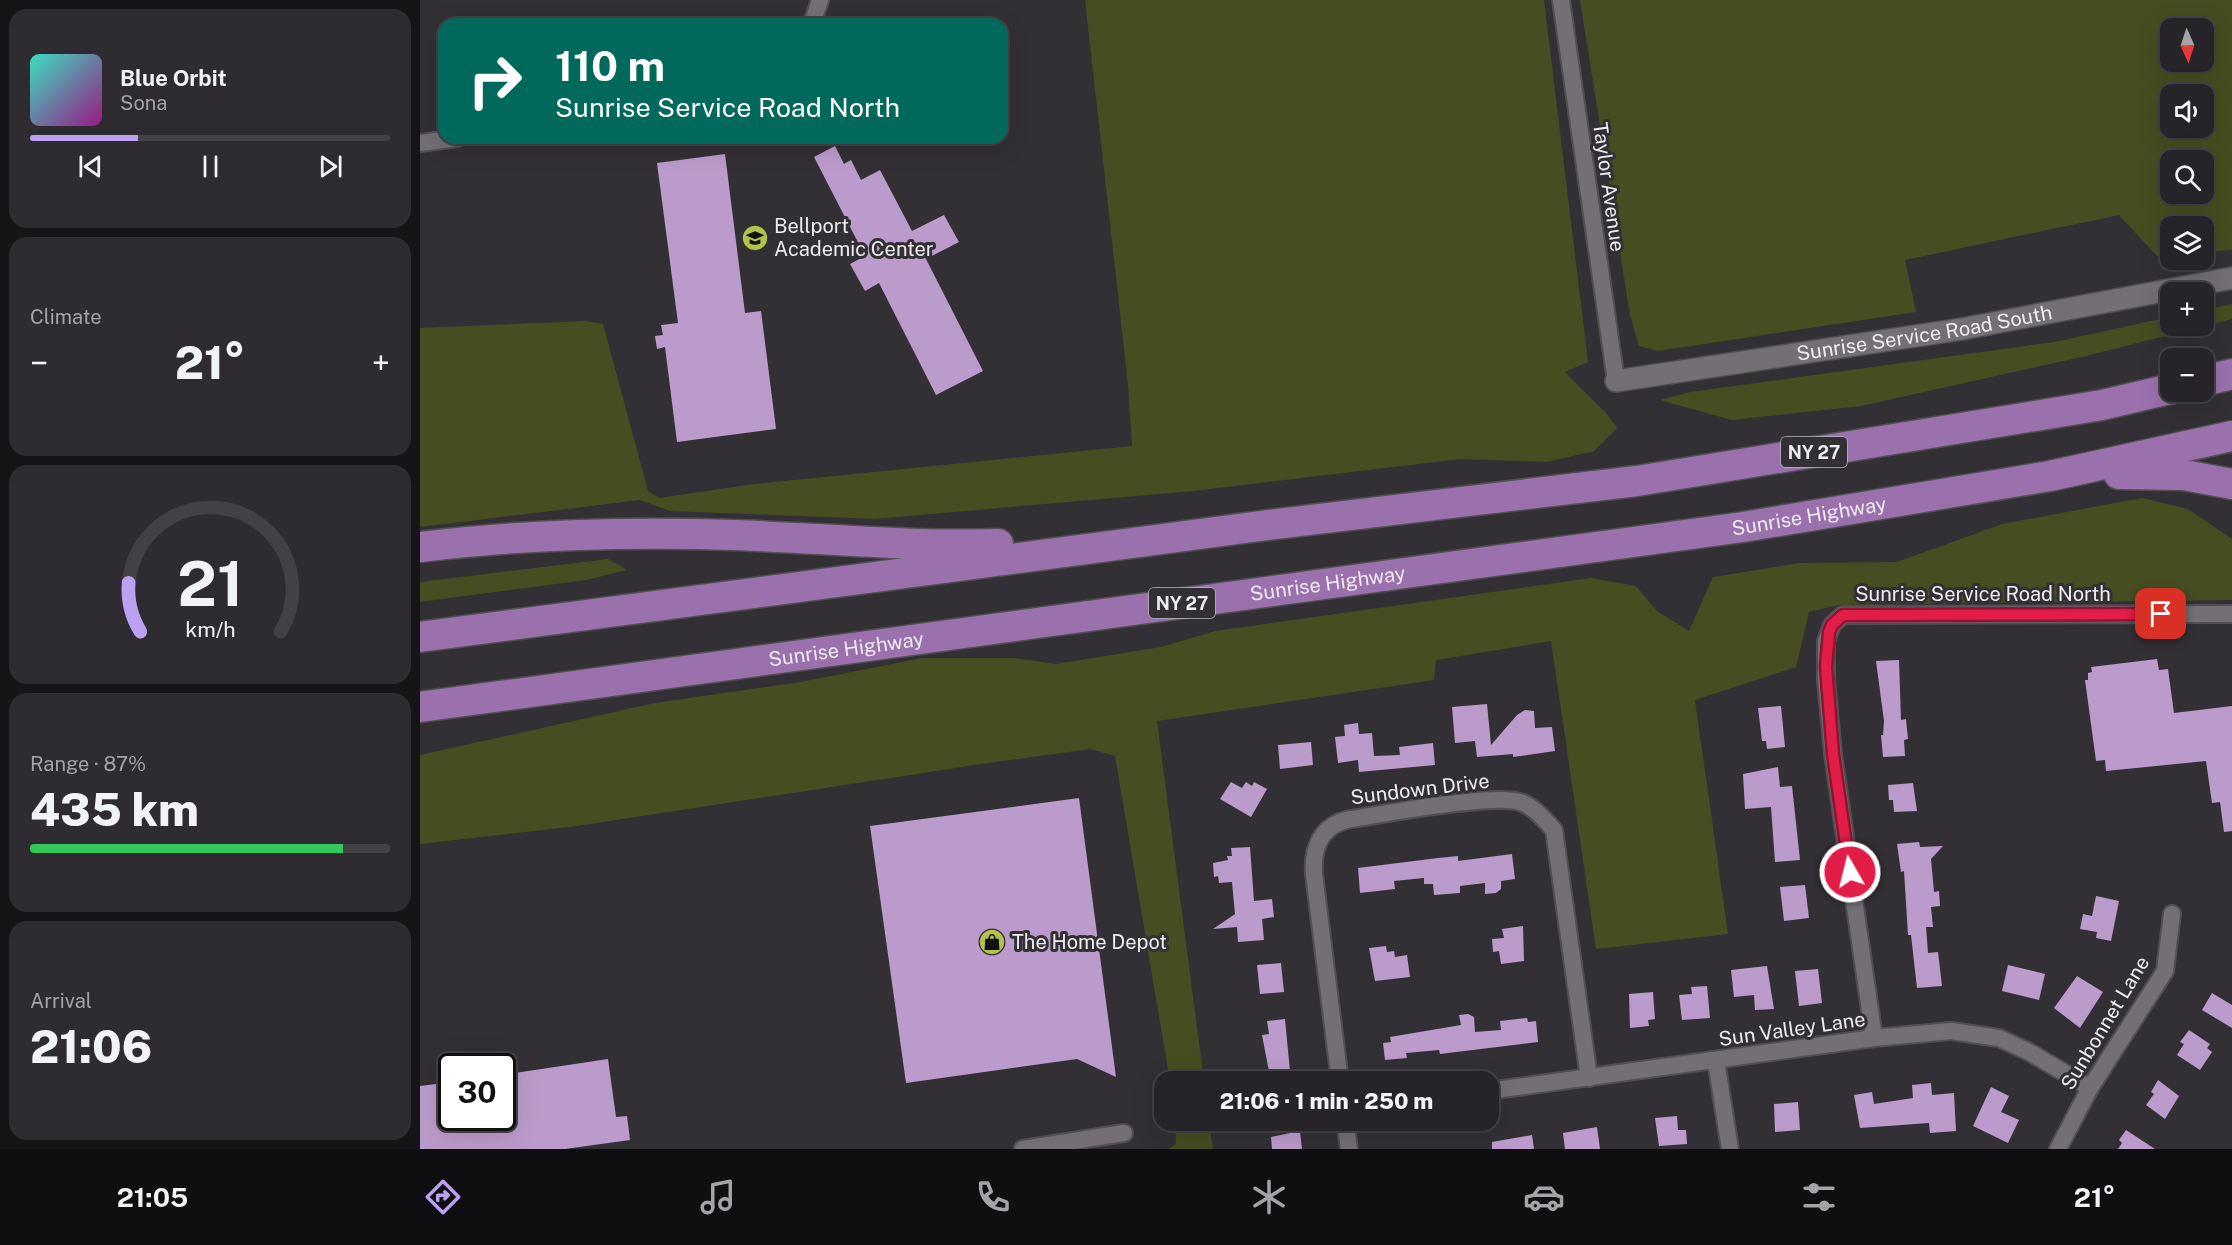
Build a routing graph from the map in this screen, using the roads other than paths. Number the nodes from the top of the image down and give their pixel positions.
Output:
1 (820, 0) edge
2 (1561, 0) edge
3 (814, 18) edge
4 (438, 141) edge
5 (420, 143) edge
6 (2232, 278) edge
7 (2232, 374) edge
8 (2214, 378) edge
9 (1616, 381) joint
10 (2160, 391) edge
11 (2232, 436) edge
12 (2050, 476) junction
13 (2232, 484) edge
14 (1268, 525) junction
15 (420, 547) edge
16 (2232, 614) edge
17 (420, 637) edge
18 (420, 707) edge
19 (2172, 914) dead end
20 (1874, 1038) junction
21 (1716, 1061) junction
22 (1339, 1071) edge
23 (1589, 1078) junction
24 (2090, 1088) junction
25 (1499, 1090) edge
26 (1347, 1131) edge
27 (1124, 1132) dead end
28 (1023, 1149) edge
29 (1349, 1149) edge
30 (1730, 1149) edge
31 (2058, 1149) edge

1 - 3 street
2 - 9 street, Taylor Avenue
4 - 5 street
6 - 9 street, Sunrise Service Road South
7 - 8 highway
10 - 14 highway, NY 27
11 - 12 highway, Sunrise Highway / NY 27
12 - 13 highway
12 - 18 highway, Sunrise Highway / NY 27
14 - 15 highway
14 - 17 highway, NY 27
16 - 20 street, Sunrise Service Road North
19 - 24 street, Sunbonnet Lane
20 - 21 street, Sun Valley Lane
20 - 24 street, Sun Valley Lane
21 - 23 street, Sun Valley Lane
21 - 30 street
22 - 23 street, Sundown Drive
23 - 25 street, Sun Valley Lane
24 - 31 street, Sunbonnet Lane
26 - 29 street
27 - 28 street

